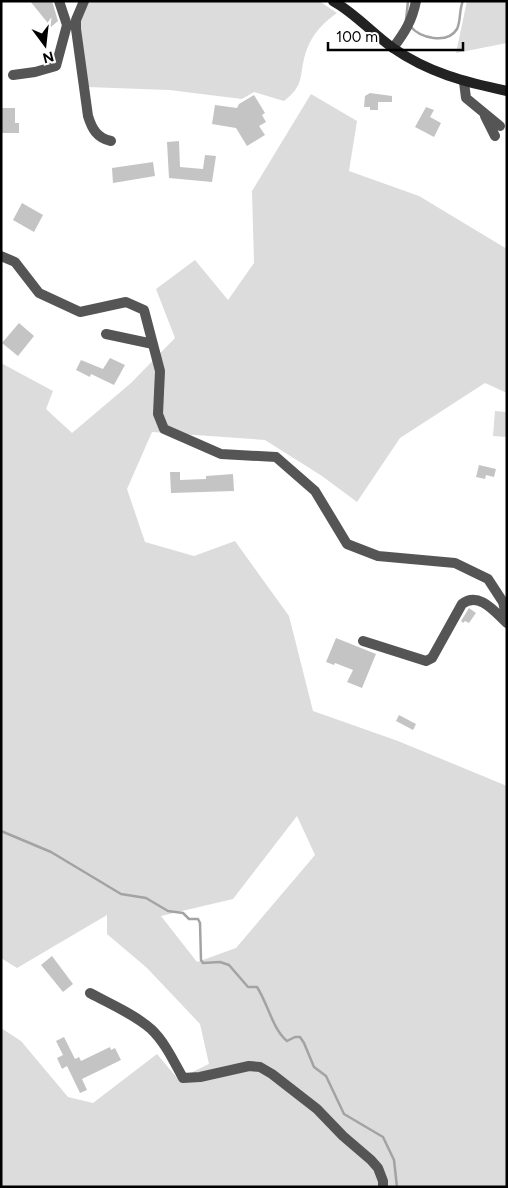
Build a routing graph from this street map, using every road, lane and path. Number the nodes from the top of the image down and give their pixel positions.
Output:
1 (58, 1) edge
2 (84, 1) edge
3 (333, 1) edge
4 (416, 1) edge
5 (393, 48) junction
6 (13, 75) dead end
7 (464, 82) junction
8 (507, 91) edge
9 (484, 113) junction
10 (500, 126) dead end
11 (495, 136) dead end
12 (111, 141) dead end
13 (1, 256) edge
14 (106, 334) dead end
15 (153, 344) junction
16 (507, 618) edge
17 (507, 623) edge
18 (363, 641) dead end
19 (90, 994) dead end
20 (383, 1187) edge

1 - 6 street
2 - 12 street
3 - 5 main road
4 - 5 street
5 - 7 main road
7 - 8 main road
7 - 9 street
9 - 10 street
9 - 11 street
13 - 15 street
14 - 15 street
15 - 16 street
17 - 18 street
19 - 20 street

